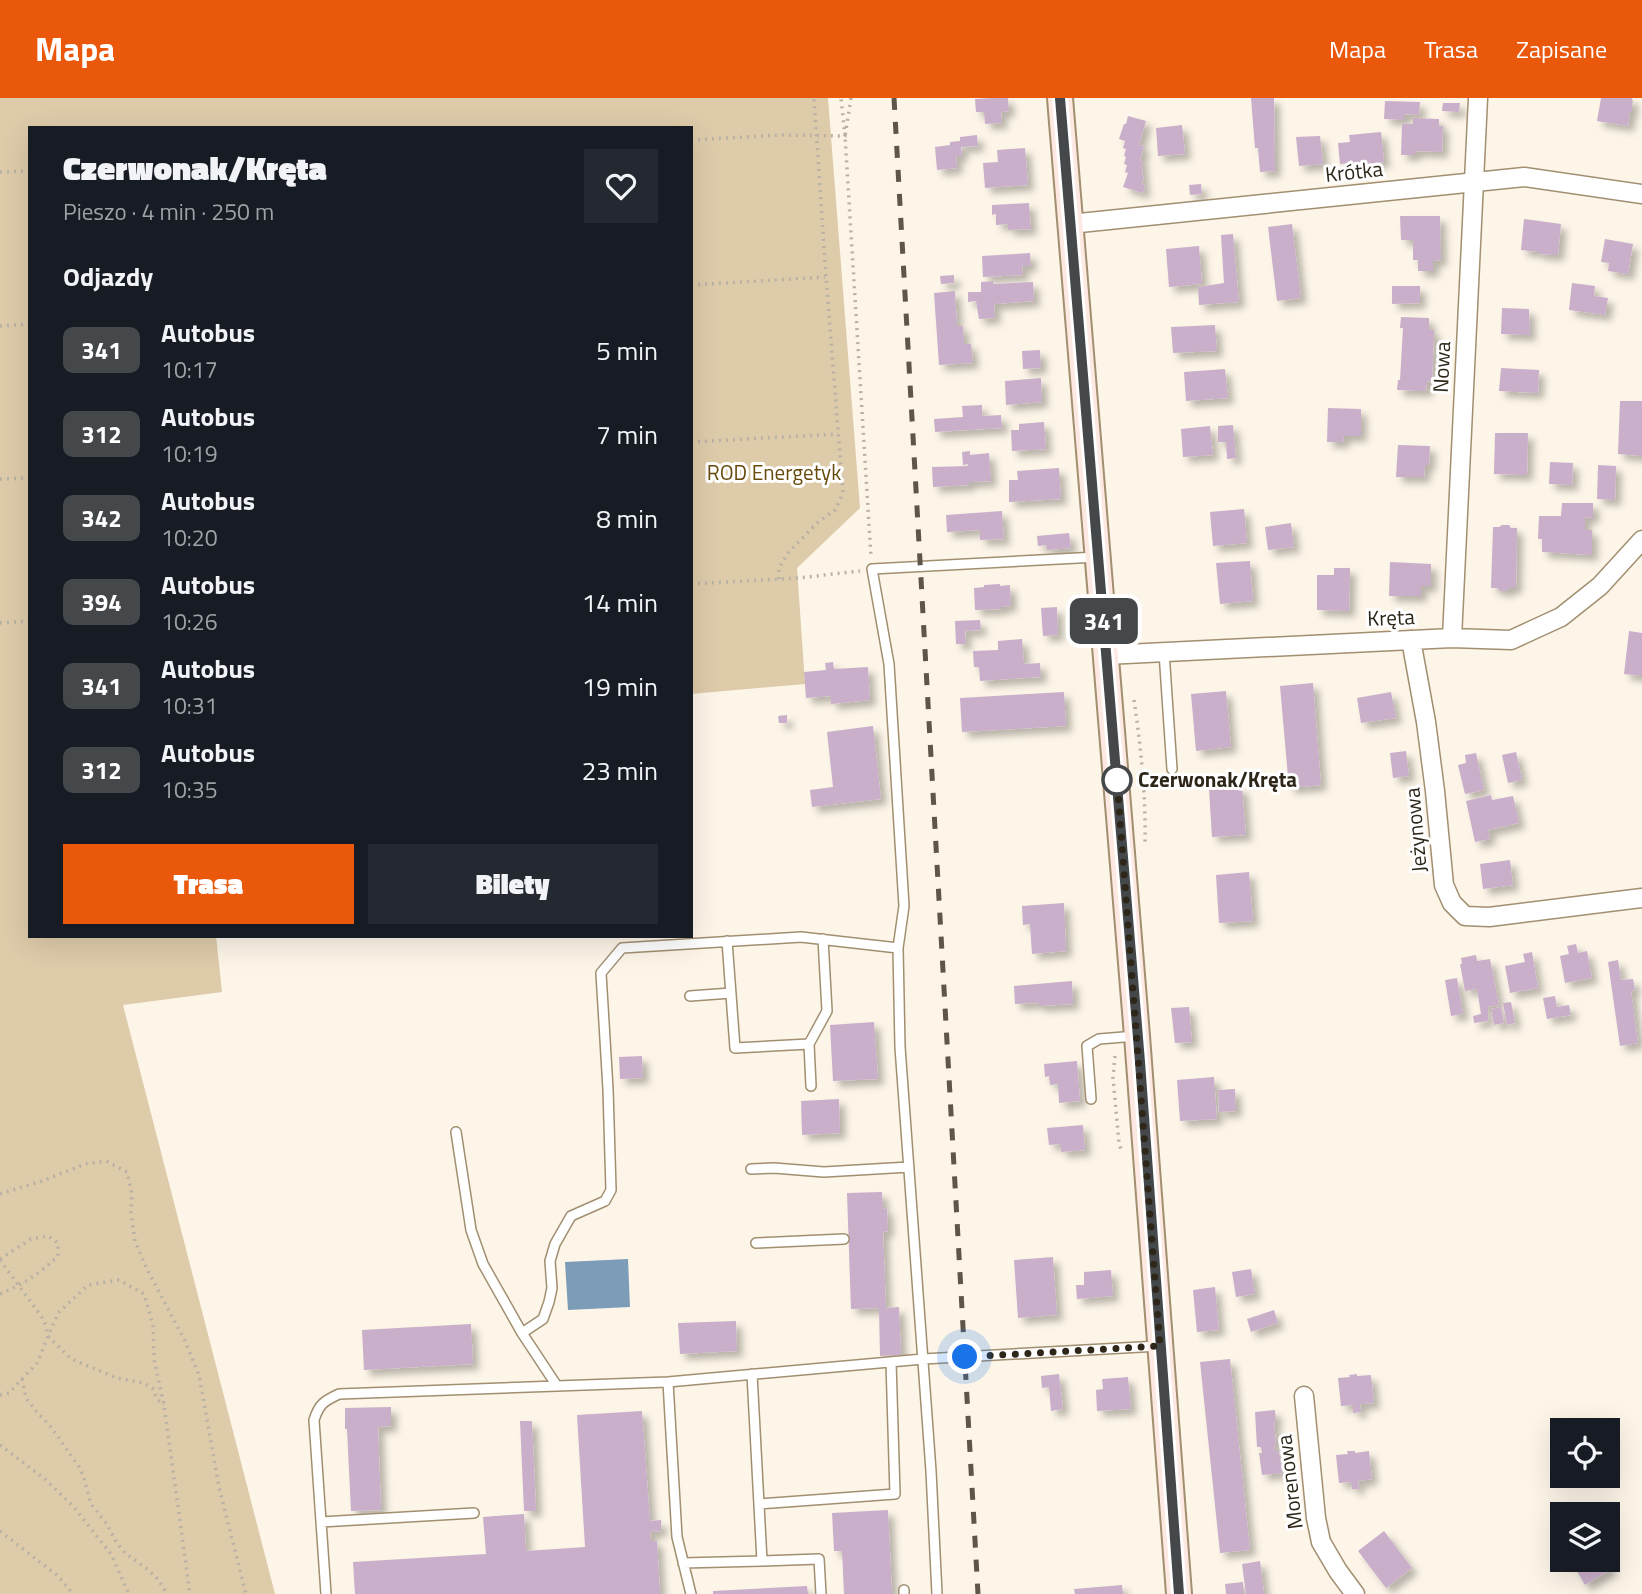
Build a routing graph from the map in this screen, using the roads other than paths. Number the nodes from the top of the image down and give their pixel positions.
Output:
1 (1060, 98) edge
2 (1478, 98) edge
3 (1474, 182) junction
4 (1642, 194) edge
5 (1070, 224) junction
6 (1642, 540) edge
7 (1098, 557) junction
8 (1452, 638) junction
9 (1411, 640) junction
10 (1164, 652) junction
11 (1106, 655) junction
12 (1172, 769) dead end
13 (1642, 898) edge
14 (823, 939) junction
15 (727, 941) junction
16 (898, 948) junction
17 (731, 993) junction
18 (690, 996) dead end
19 (1138, 1036) junction
20 (809, 1044) junction
21 (811, 1086) dead end
22 (1091, 1100) dead end
23 (456, 1132) dead end
24 (909, 1167) junction
25 (751, 1169) dead end
26 (844, 1239) dead end
27 (756, 1243) dead end
28 (522, 1333) junction
29 (1160, 1346) junction
30 (923, 1359) junction
31 (891, 1362) junction
32 (752, 1374) junction
33 (668, 1382) junction
34 (557, 1386) junction
35 (1304, 1396) dead end
36 (759, 1504) junction
37 (474, 1513) dead end
38 (321, 1522) junction
39 (762, 1561) junction
40 (683, 1563) junction
41 (326, 1594) edge
42 (691, 1594) edge
43 (821, 1594) edge
44 (937, 1594) edge
45 (1180, 1594) edge
46 (1355, 1594) edge

1 - 5 main road
2 - 3 street, Nowa
3 - 4 street, Krótka
3 - 5 street, Krótka
3 - 8 street, Nowa
5 - 7 main road
6 - 8 street, Kręta
7 - 11 main road
7 - 16 lane
8 - 9 street, Kręta
9 - 10 street, Kręta
9 - 13 street, Jeżynowa
10 - 11 street, Kręta
10 - 12 lane
11 - 19 main road
14 - 15 lane
14 - 16 lane
14 - 20 lane
15 - 17 lane
15 - 28 lane
16 - 24 lane
17 - 18 lane
17 - 20 lane
19 - 22 lane
19 - 29 main road
20 - 21 lane
23 - 28 lane
24 - 25 lane
24 - 30 lane
26 - 27 lane
28 - 34 lane
29 - 30 lane
29 - 45 main road
30 - 31 lane
30 - 44 lane
31 - 32 lane
31 - 36 lane
32 - 33 lane
32 - 36 lane
33 - 34 lane
33 - 40 lane
34 - 38 lane
35 - 46 street, Morenowa
36 - 39 lane
37 - 38 lane
38 - 41 lane
39 - 40 lane
39 - 43 lane
40 - 42 lane

